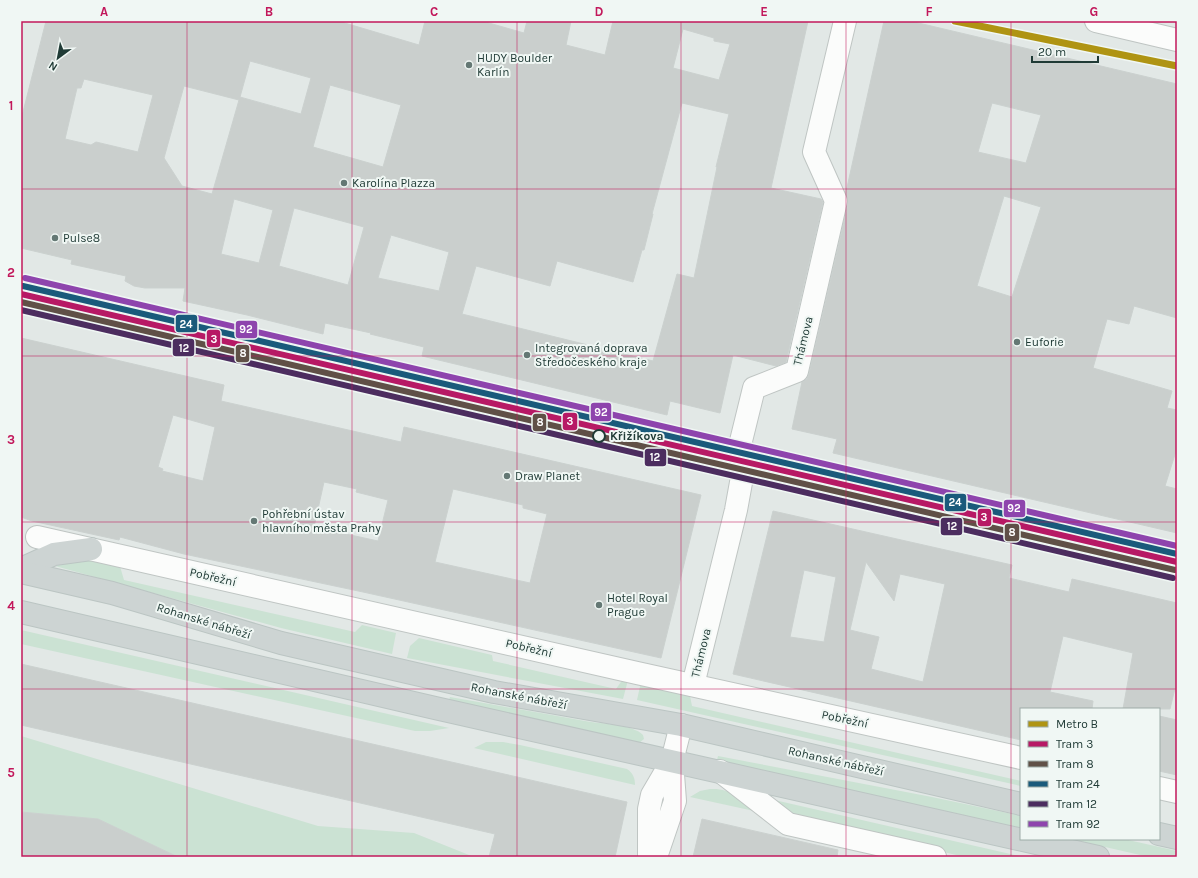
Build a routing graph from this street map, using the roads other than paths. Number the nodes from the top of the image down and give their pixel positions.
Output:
1 (845, 21) edge
2 (1096, 21) edge
3 (1177, 40) edge
4 (21, 300) edge
5 (744, 466) junction
6 (36, 537) dead end
7 (91, 549) junction
8 (1177, 566) edge
9 (21, 568) edge
10 (21, 572) edge
11 (21, 612) edge
12 (692, 685) junction
13 (681, 725) junction
14 (1020, 758) edge
15 (672, 761) junction
16 (720, 772) junction
17 (1160, 788) edge
18 (1177, 792) edge
19 (1020, 804) edge
20 (1160, 834) edge
21 (1177, 838) edge
22 (1020, 839) edge
23 (1022, 840) edge
24 (649, 857) edge
25 (656, 857) edge
26 (935, 857) edge
27 (1098, 857) edge

1 - 5 street, Thámova
2 - 3 street
4 - 5 street
5 - 8 street
5 - 12 street, Thámova
6 - 7 street, Pobřežní
7 - 9 main road
7 - 12 street, Pobřežní
10 - 13 main road, Rohanské nábřeží
11 - 15 main road
12 - 14 street, Pobřežní
13 - 15 street
13 - 19 main road, Rohanské nábřeží
15 - 16 main road
15 - 24 street
15 - 25 street
16 - 22 main road
16 - 26 street
17 - 18 street
20 - 21 main road
23 - 27 main road

